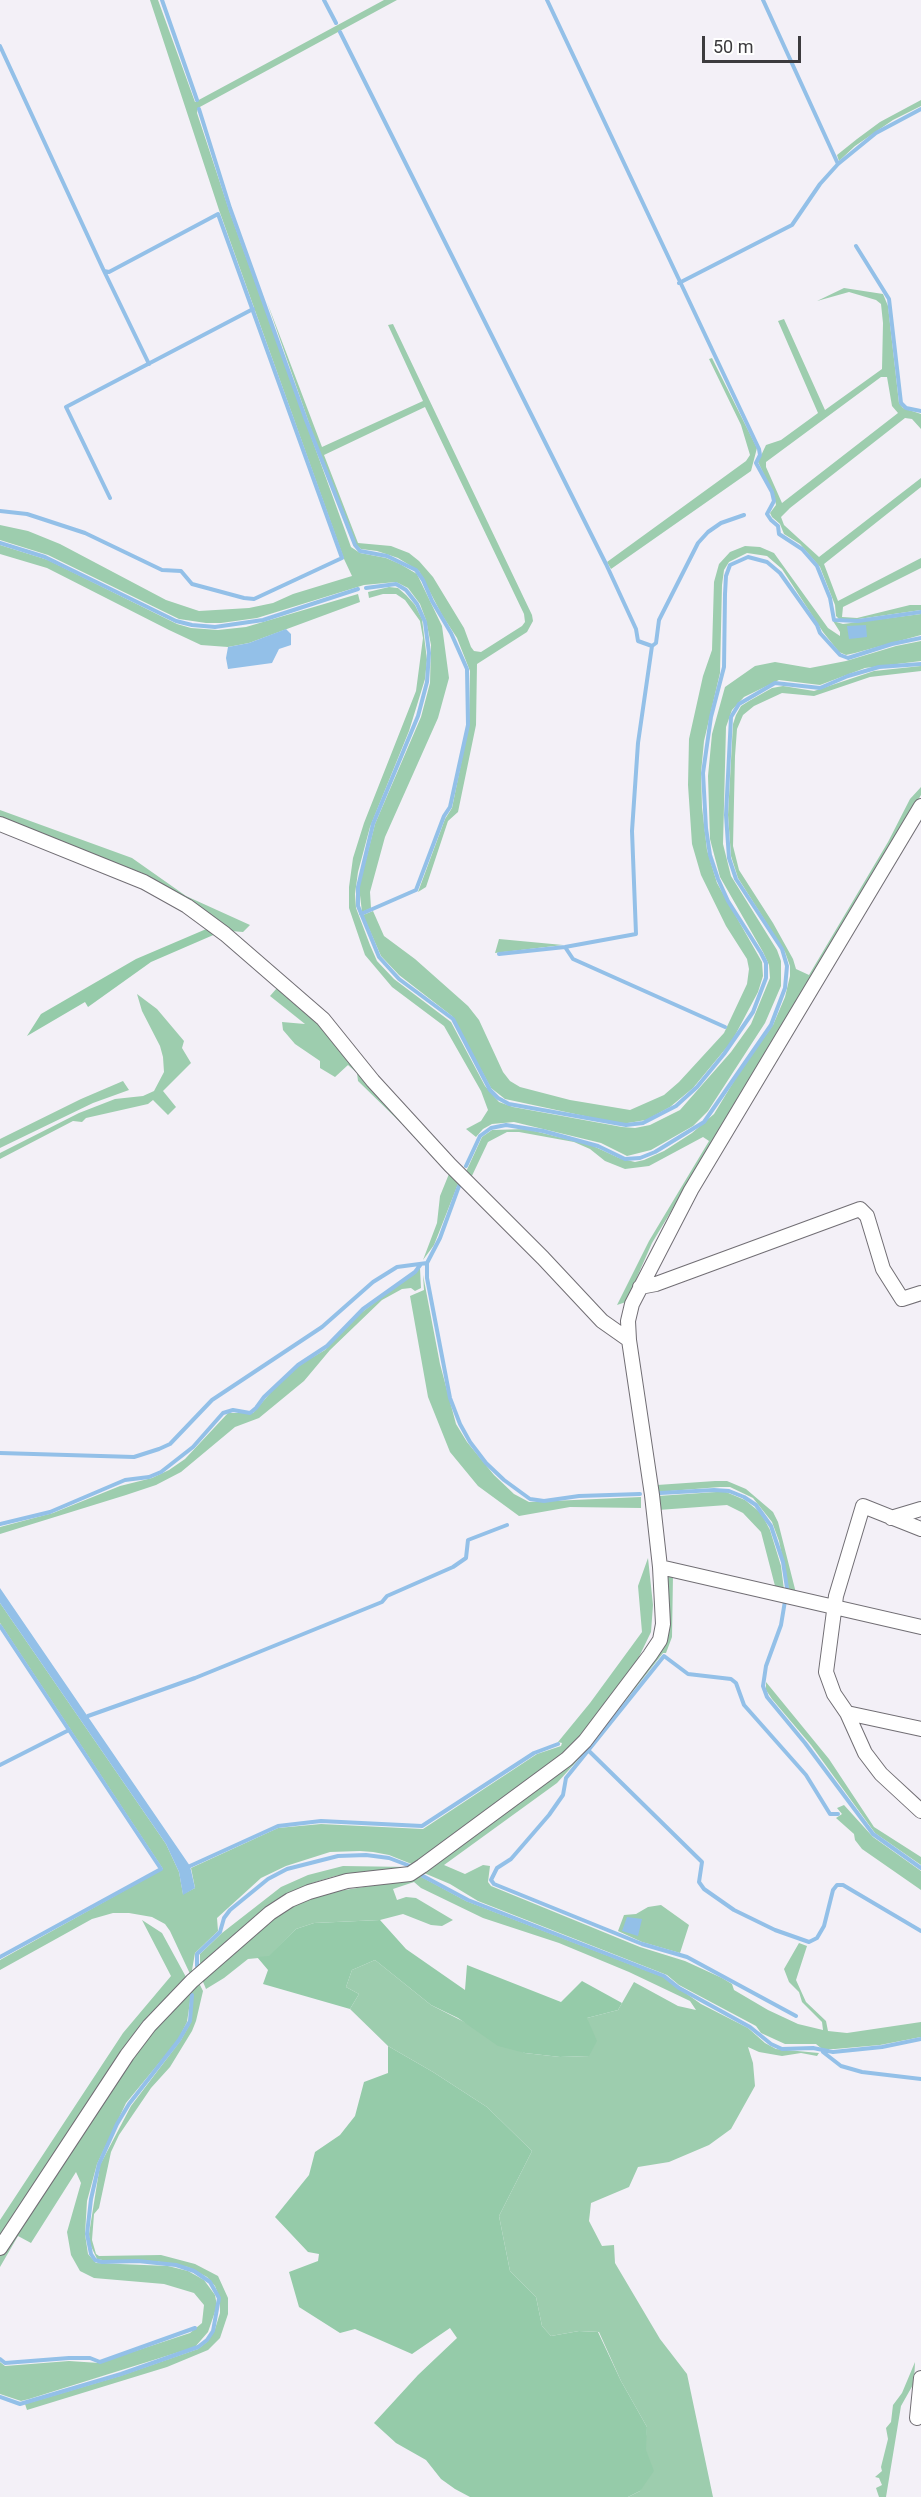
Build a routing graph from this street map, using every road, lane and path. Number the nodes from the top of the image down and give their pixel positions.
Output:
1 (921, 806) edge
2 (0, 824) edge
3 (640, 1287) junction
4 (921, 1293) edge
5 (629, 1340) junction
6 (921, 1509) edge
7 (891, 1518) junction
8 (921, 1529) edge
9 (660, 1567) junction
10 (834, 1607) junction
11 (921, 1627) edge
12 (847, 1713) junction
13 (921, 1729) edge
14 (921, 1811) edge
15 (0, 2247) edge
16 (921, 2378) edge
17 (918, 2418) dead end

1 - 3 street
2 - 5 street
3 - 4 street
3 - 5 street
5 - 9 street
6 - 7 street
7 - 8 street
7 - 10 street
9 - 10 street
9 - 15 street
10 - 11 street
10 - 12 street
12 - 13 street
12 - 14 street
16 - 17 street

